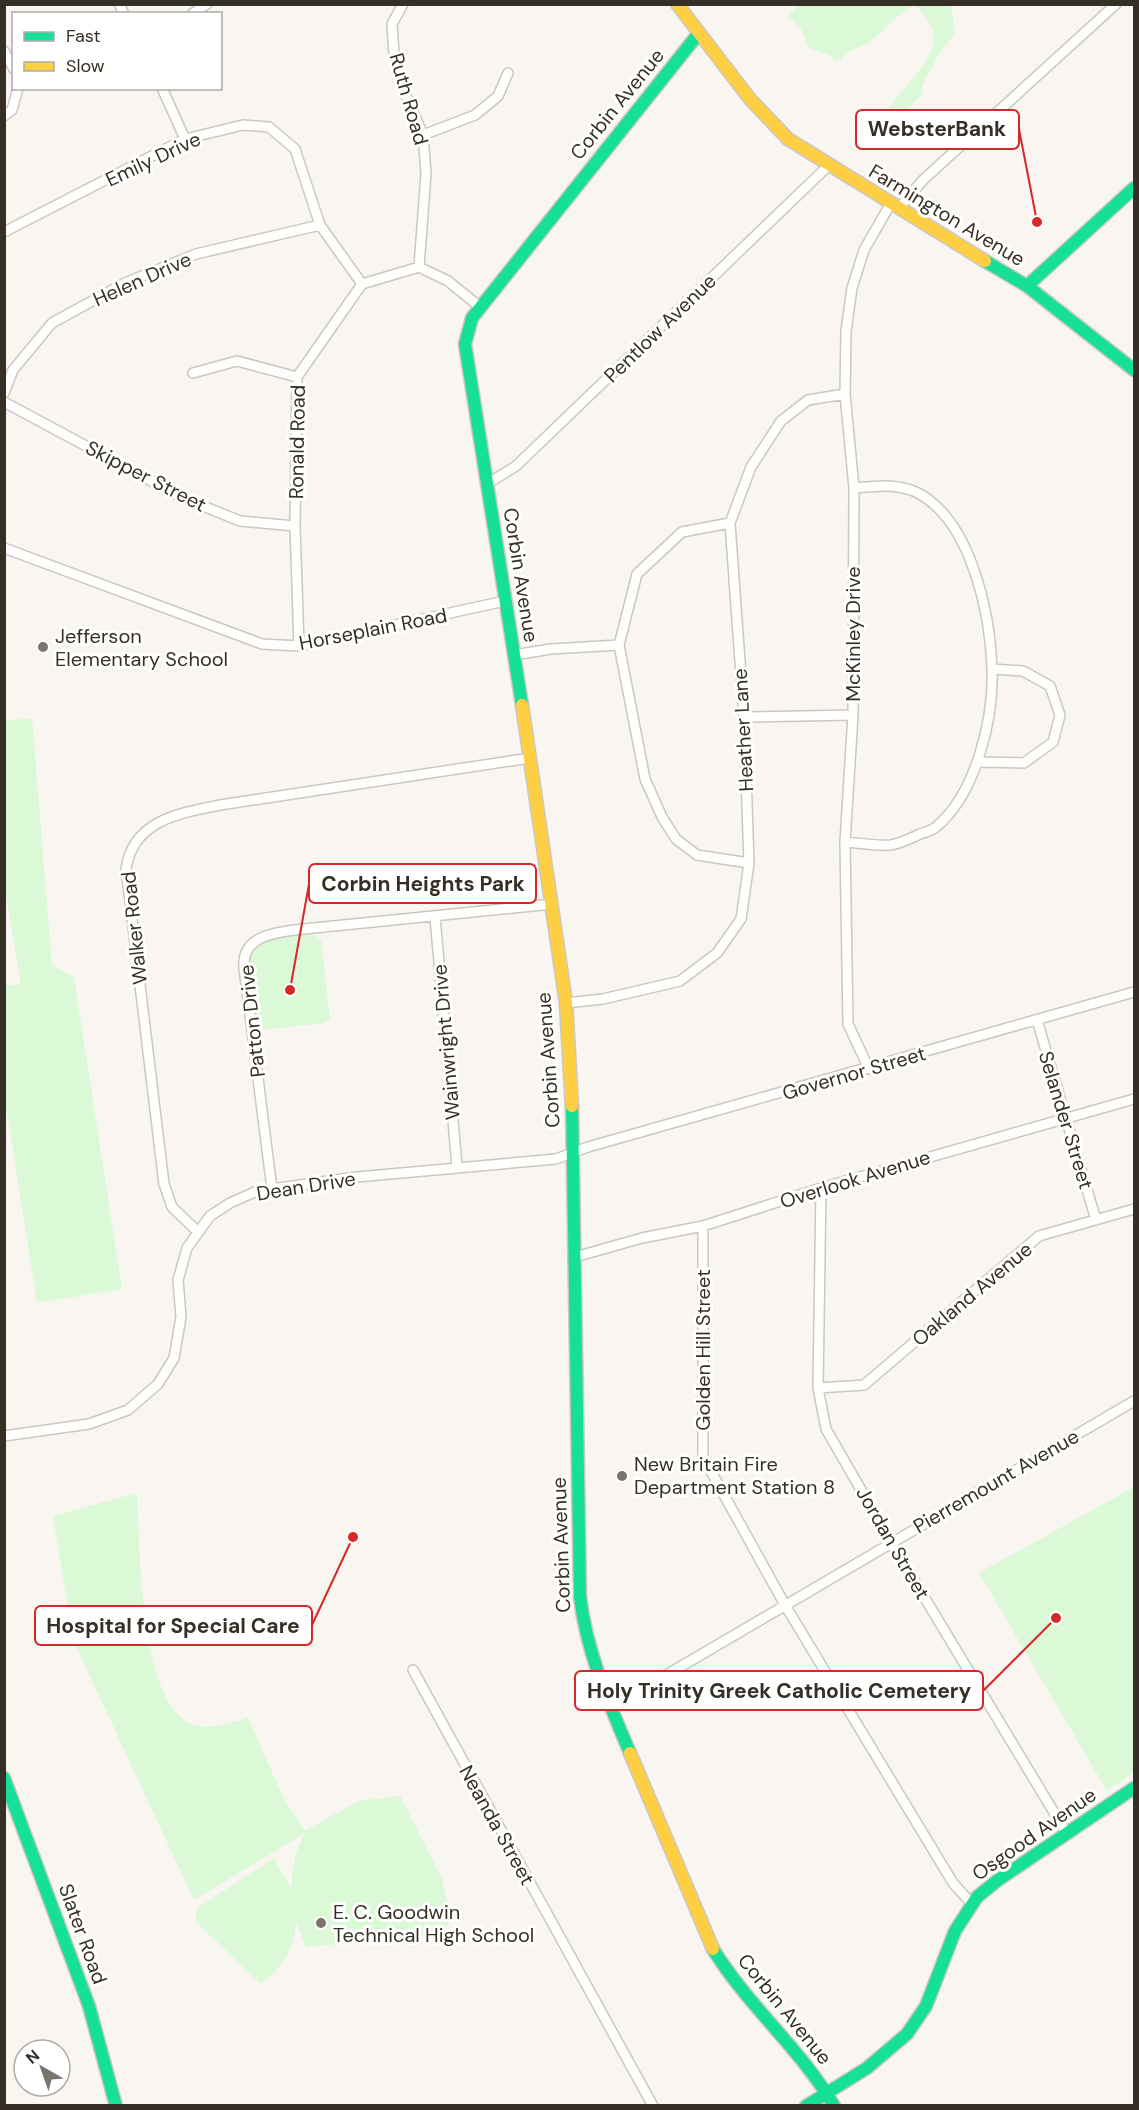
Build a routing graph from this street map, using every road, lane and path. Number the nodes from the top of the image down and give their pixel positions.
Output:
1 (403, 4) edge
2 (677, 4) edge
3 (1116, 4) edge
4 (699, 33) junction
5 (4, 51) edge
6 (12, 65) edge
7 (508, 73) dead end
8 (17, 90) edge
9 (163, 90) edge
10 (4, 116) edge
11 (423, 135) junction
12 (185, 140) junction
13 (828, 166) junction
14 (1134, 188) edge
15 (895, 206) junction
16 (320, 225) junction
17 (4, 232) edge
18 (419, 267) junction
19 (362, 284) junction
20 (1027, 286) junction
21 (480, 307) junction
22 (1134, 370) edge
23 (193, 373) dead end
24 (297, 377) junction
25 (4, 393) edge
26 (845, 394) junction
27 (4, 402) edge
28 (487, 484) junction
29 (854, 488) junction
30 (730, 523) junction
31 (295, 526) junction
32 (4, 548) edge
33 (505, 601) junction
34 (619, 645) junction
35 (299, 646) junction
36 (514, 655) junction
37 (992, 669) junction
38 (853, 715) junction
39 (744, 717) junction
40 (530, 758) junction
41 (978, 762) junction
42 (845, 842) junction
43 (749, 863) junction
44 (554, 904) junction
45 (435, 917) junction
46 (1134, 992) edge
47 (566, 1003) junction
48 (1037, 1020) junction
49 (869, 1069) junction
50 (1134, 1099) edge
51 (1066, 1118) junction
52 (573, 1153) junction
53 (457, 1166) junction
54 (821, 1188) junction
55 (272, 1190) junction
56 (1134, 1209) edge
57 (1096, 1220) junction
58 (703, 1226) junction
59 (197, 1231) junction
60 (575, 1257) junction
61 (818, 1388) junction
62 (1134, 1401) edge
63 (4, 1436) edge
64 (891, 1542) junction
65 (785, 1605) junction
66 (413, 1670) dead end
67 (610, 1707) junction
68 (4, 1778) edge
69 (1134, 1788) edge
70 (1067, 1833) junction
71 (971, 1903) junction
72 (827, 2092) junction
73 (116, 2106) edge
74 (653, 2106) edge
75 (806, 2106) edge
76 (834, 2106) edge

1 - 11 street, Ruth Road
2 - 4 main road, Farmington Avenue
3 - 15 street, McKinley Drive
4 - 13 main road, Farmington Avenue
4 - 21 main road, Corbin Avenue
5 - 6 street
7 - 11 street
8 - 10 street
9 - 12 street
11 - 18 street, Ruth Road
12 - 16 street, Emily Drive
12 - 17 street, Emily Drive
13 - 15 main road, Farmington Avenue
13 - 28 street, Pentlow Avenue
14 - 20 main road
15 - 20 main road, Farmington Avenue
15 - 26 street, McKinley Drive
16 - 19 street, Emily Drive
16 - 25 street, Helen Drive
18 - 19 street
18 - 21 street
19 - 24 street, Ronald Road
20 - 22 main road, Farmington Avenue
21 - 28 main road, Corbin Avenue
23 - 24 street
24 - 31 street, Ronald Road
26 - 29 street, McKinley Drive
26 - 30 street, Heather Lane
27 - 31 street, Skipper Street
28 - 33 main road, Corbin Avenue
29 - 37 street
29 - 38 street, McKinley Drive
30 - 34 street
30 - 39 street, Heather Lane
31 - 35 street, Ronald Road
32 - 35 street, Horseplain Road
33 - 35 street, Horseplain Road
33 - 36 main road, Corbin Avenue
34 - 36 street
34 - 43 street
36 - 40 main road, Corbin Avenue
37 - 41 street
37 - 41 street
38 - 39 street
38 - 42 street, McKinley Drive
39 - 43 street, Heather Lane
40 - 44 main road, Corbin Avenue
40 - 59 street, Walker Road
41 - 42 street
42 - 49 street, McKinley Drive
43 - 47 street, Heather Lane
44 - 45 street, Patton Drive
44 - 47 main road, Corbin Avenue
45 - 53 street, Wainwright Drive
45 - 55 street, Patton Drive
46 - 48 street, Governor Street
47 - 52 main road, Corbin Avenue
48 - 49 street, Governor Street
48 - 51 street, Selander Street
49 - 52 street, Governor Street
50 - 51 street, Overlook Avenue
51 - 54 street, Overlook Avenue
51 - 57 street, Selander Street
52 - 53 street, Dean Drive
52 - 60 main road, Corbin Avenue
53 - 55 street, Dean Drive
54 - 58 street, Overlook Avenue
54 - 61 street, Jordan Street
55 - 59 street, Dean Drive
56 - 57 street, Oakland Avenue
57 - 61 street, Oakland Avenue
58 - 60 street, Overlook Avenue
58 - 65 street, Golden Hill Street
59 - 63 street, Dean Drive
60 - 67 main road, Corbin Avenue
61 - 64 street, Jordan Street
62 - 64 street, Pierremount Avenue
64 - 65 street, Pierremount Avenue
64 - 70 street, Jordan Street
65 - 67 street, Pierremount Avenue
65 - 71 street, Golden Hill Street
66 - 74 street, Neanda Street
67 - 72 main road, Corbin Avenue
68 - 73 main road, Slater Road
69 - 70 main road, Osgood Avenue
70 - 71 main road, Osgood Avenue
71 - 72 main road, Osgood Avenue
72 - 75 main road, Osgood Avenue
72 - 76 main road, Corbin Avenue

